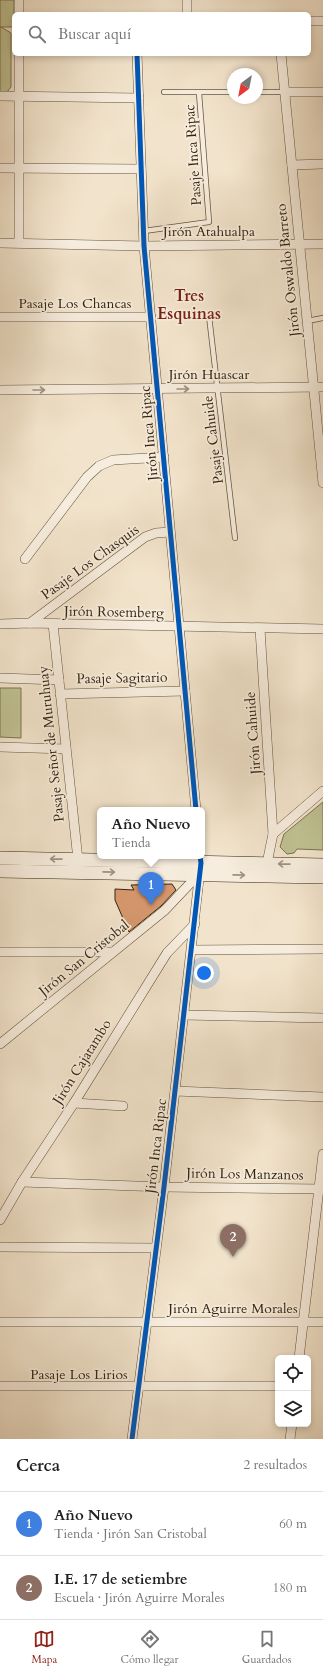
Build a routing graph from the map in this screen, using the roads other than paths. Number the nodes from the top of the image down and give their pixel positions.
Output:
1 (19, 0) edge
2 (187, 0) edge
3 (19, 12) edge
4 (187, 12) edge
5 (311, 21) edge
6 (323, 21) edge
7 (19, 56) edge
8 (137, 56) edge
9 (281, 56) edge
10 (164, 92) dead end
11 (227, 92) edge
12 (263, 92) edge
13 (285, 92) junction
14 (323, 92) edge
15 (199, 93) junction
16 (0, 96) edge
17 (19, 96) junction
18 (139, 98) junction
19 (323, 164) edge
20 (292, 165) junction
21 (0, 168) edge
22 (19, 168) junction
23 (141, 169) junction
24 (144, 231) junction
25 (0, 243) edge
26 (19, 243) junction
27 (300, 244) junction
28 (323, 244) edge
29 (144, 246) junction
30 (209, 316) dead end
31 (0, 317) edge
32 (151, 317) junction
33 (323, 318) edge
34 (307, 321) junction
35 (318, 387) edge
36 (218, 388) junction
37 (157, 389) junction
38 (0, 390) edge
39 (321, 445) edge
40 (164, 457) junction
41 (323, 483) edge
42 (170, 532) junction
43 (236, 538) dead end
44 (25, 559) dead end
45 (0, 624) edge
46 (30, 624) junction
47 (53, 624) junction
48 (179, 627) junction
49 (260, 629) junction
50 (323, 629) edge
51 (0, 678) edge
52 (59, 680) junction
53 (185, 691) junction
54 (60, 694) junction
55 (0, 747) edge
56 (66, 749) junction
57 (323, 791) edge
58 (196, 807) edge
59 (273, 834) junction
60 (0, 858) edge
61 (78, 860) junction
62 (200, 864) edge
63 (323, 865) edge
64 (0, 870) edge
65 (266, 870) junction
66 (323, 877) edge
67 (195, 924) junction
68 (323, 949) edge
69 (192, 950) junction
70 (0, 952) edge
71 (113, 952) junction
72 (184, 1015) junction
73 (323, 1018) edge
74 (0, 1044) edge
75 (175, 1091) junction
76 (323, 1097) edge
77 (74, 1103) junction
78 (124, 1106) dead end
79 (323, 1154) edge
80 (22, 1182) junction
81 (164, 1187) junction
82 (321, 1188) edge
83 (0, 1220) edge
84 (0, 1247) edge
85 (156, 1248) junction
86 (0, 1322) edge
87 (147, 1322) junction
88 (303, 1322) junction
89 (323, 1322) edge
90 (299, 1355) edge
91 (0, 1386) edge
92 (140, 1386) junction
93 (275, 1386) edge
94 (292, 1427) edge
95 (132, 1439) edge
96 (290, 1439) edge

1 - 3 street
2 - 4 street
5 - 6 street
7 - 17 street
8 - 18 street, Jirón Inca Ripac
9 - 13 street, Jirón Oswaldo Barreto
10 - 15 lane
11 - 15 lane
12 - 13 lane
13 - 14 street
13 - 20 street, Jirón Oswaldo Barreto
15 - 24 lane, Pasaje Inca Ripac
16 - 17 street
17 - 18 street
17 - 22 street
18 - 23 street, Jirón Inca Ripac
19 - 20 street
20 - 27 street, Jirón Oswaldo Barreto
21 - 22 street
22 - 23 street
22 - 26 street
23 - 24 street, Jirón Inca Ripac
24 - 29 street, Jirón Inca Ripac
25 - 26 street, Jirón Atahualpa
26 - 29 street, Jirón Atahualpa
27 - 28 street, Jirón Atahualpa
27 - 29 street, Jirón Atahualpa
27 - 34 street, Jirón Oswaldo Barreto
29 - 32 street, Jirón Inca Ripac
30 - 36 lane, Pasaje Cahuide
31 - 32 street, Pasaje Los Chancas
32 - 37 street, Jirón Inca Ripac
33 - 34 lane
34 - 35 street, Jirón Oswaldo Barreto
35 - 36 street, Jirón Huascar
35 - 39 street, Jirón Oswaldo Barreto
37 -> 36 street, Jirón Huascar
36 - 43 lane, Pasaje Cahuide
38 -> 37 street, Jirón Huascar
37 - 40 street, Jirón Inca Ripac
39 - 41 street, Jirón Oswaldo Barreto
40 - 42 street, Jirón Inca Ripac
40 - 44 street
42 - 46 street, Pasaje Los Chasquis
42 - 48 street, Jirón Inca Ripac
45 - 46 street, Jirón Rosemberg
46 - 47 street, Jirón Rosemberg
47 - 48 street, Jirón Rosemberg
47 - 52 street, Pasaje Señor de Muruhuay
48 - 49 street, Jirón Rosemberg
48 - 53 street, Jirón Inca Ripac
49 - 50 street, Jirón Rosemberg
49 - 59 street, Jirón Cahuide
51 - 52 street
52 - 54 street, Pasaje Señor de Muruhuay
53 - 54 street, Pasaje Sagitario
53 - 58 street, Jirón Inca Ripac
54 - 56 street, Pasaje Señor de Muruhuay
55 - 56 street
56 - 61 street, Pasaje Señor de Muruhuay
57 - 59 street
59 - 65 street
61 -> 60 main road
61 - 62 main road
64 -> 62 main road
62 - 65 main road
62 - 67 street, Jirón Inca Ripac
62 - 71 street, Jirón San Cristobal
63 -> 65 main road
65 - 66 main road
67 - 69 street, Jirón Inca Ripac
67 - 77 street, Jirón Cajatambo
68 - 69 street
69 - 72 street, Jirón Inca Ripac
70 - 71 street
71 - 74 street, Jirón San Cristobal
72 - 73 street
72 - 75 street, Jirón Inca Ripac
75 - 76 street
75 - 81 street, Jirón Inca Ripac
77 - 78 street
77 - 80 street, Jirón Cajatambo
79 - 82 street
80 - 81 street, Jirón Los Manzanos
80 - 83 street, Jirón Cajatambo
81 - 82 street, Jirón Los Manzanos
81 - 85 street, Jirón Inca Ripac
82 - 88 street
84 - 85 street
85 - 87 street, Jirón Inca Ripac
86 - 87 street, Jirón Aguirre Morales
87 - 88 street, Jirón Aguirre Morales
87 - 92 street, Jirón Inca Ripac
88 - 89 street, Jirón Aguirre Morales
88 - 90 street
91 - 92 street, Pasaje Los Lirios
92 - 93 street, Pasaje Los Lirios
92 - 95 street, Jirón Inca Ripac
94 - 96 street

